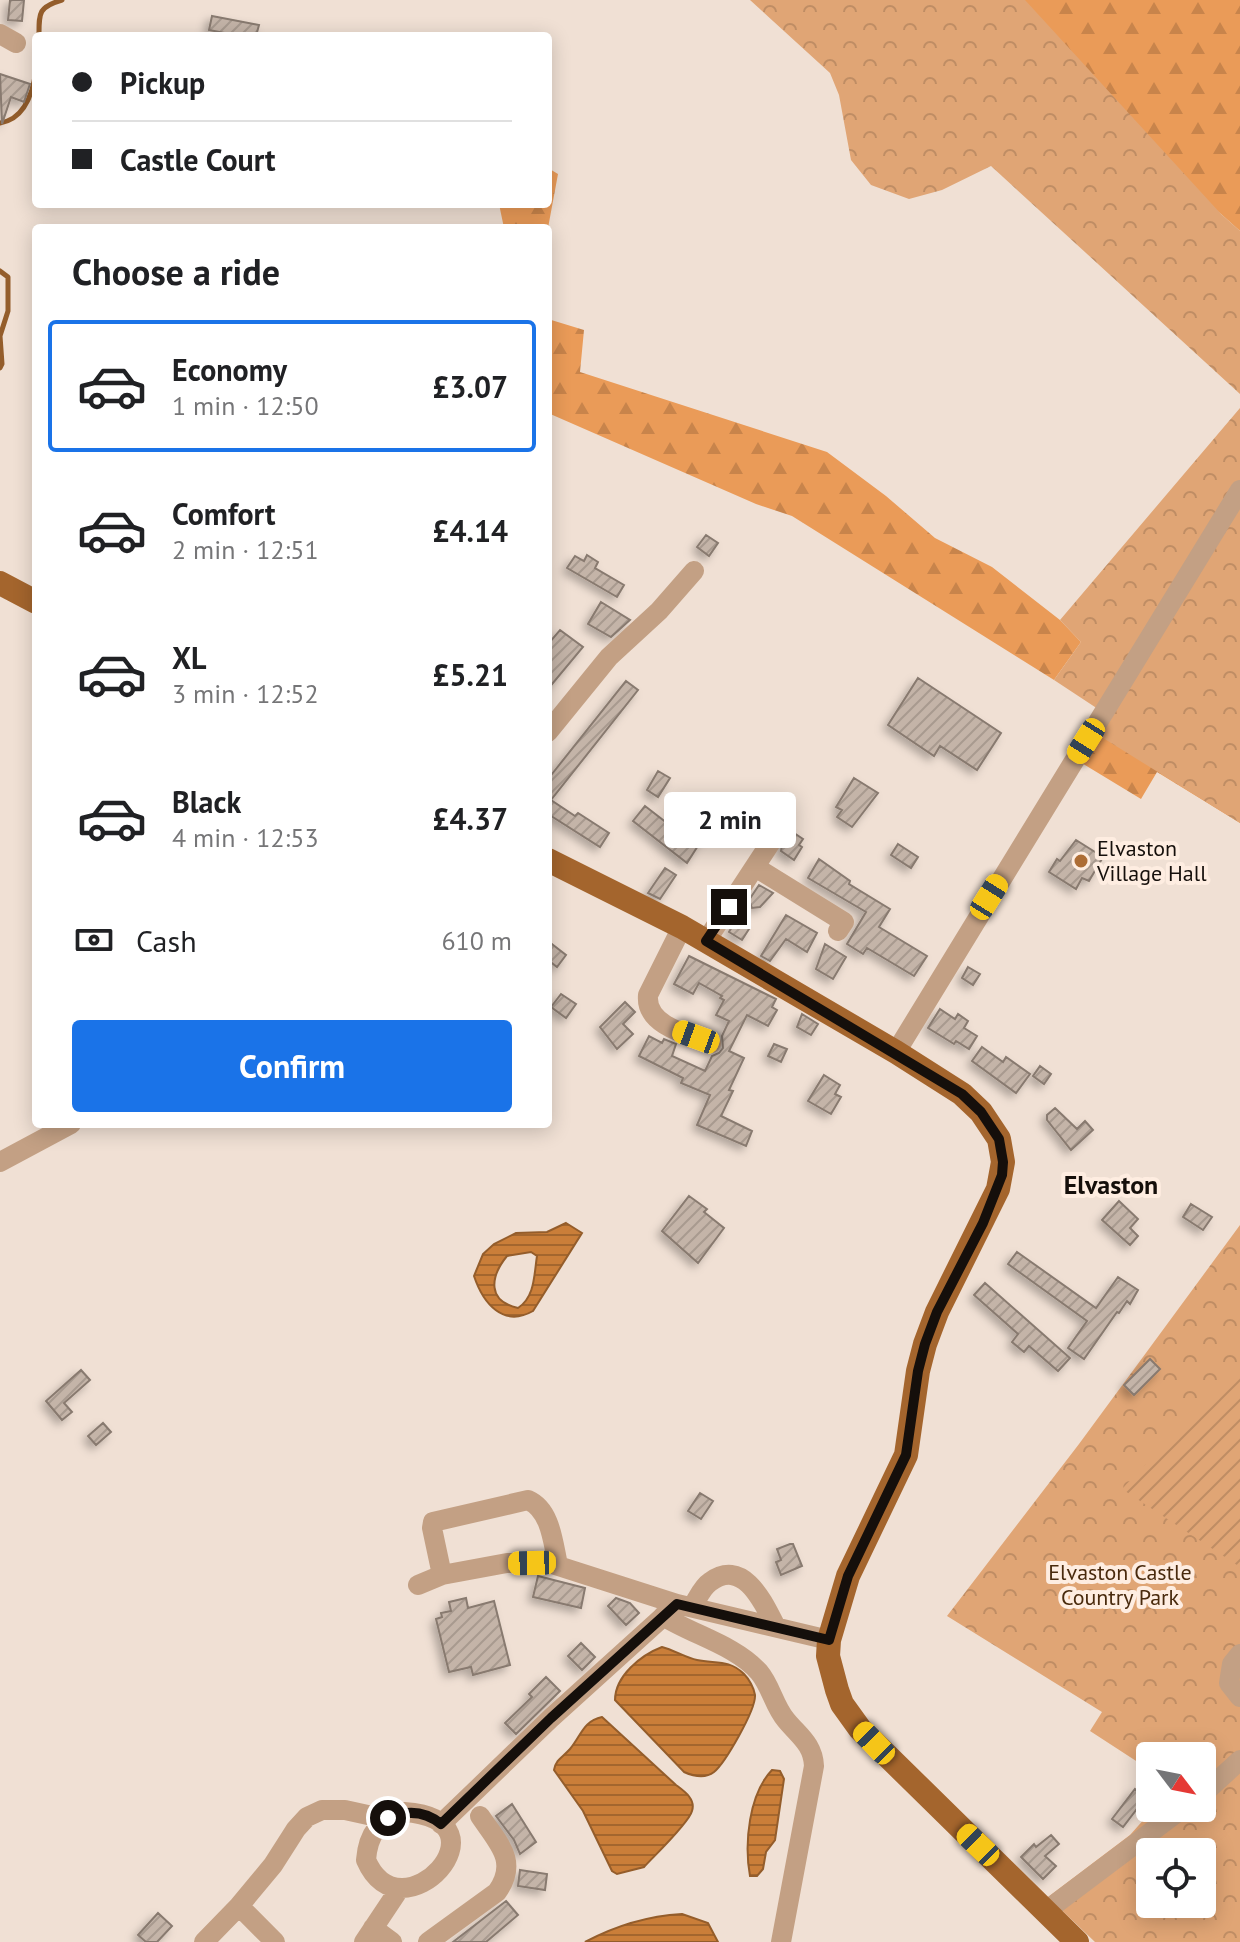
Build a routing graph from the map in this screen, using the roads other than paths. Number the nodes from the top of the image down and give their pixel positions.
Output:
1 (1240, 490) edge
2 (694, 571) dead end
3 (0, 583) edge
4 (32, 600) edge
5 (552, 727) edge
6 (552, 862) edge
7 (682, 927) junction
8 (838, 931) dead end
9 (706, 941) junction
10 (711, 1043) dead end
11 (896, 1052) junction
12 (64, 1128) edge
13 (0, 1162) edge
14 (558, 1565) junction
15 (442, 1575) junction
16 (418, 1585) dead end
17 (677, 1609) junction
18 (776, 1627) junction
19 (829, 1640) junction
20 (1240, 1654) edge
21 (1240, 1697) edge
22 (1240, 1760) edge
23 (1216, 1782) edge
24 (480, 1816) dead end
25 (386, 1819) junction
26 (1164, 1822) edge
27 (441, 1824) junction
28 (396, 1894) junction
29 (239, 1906) junction
30 (1046, 1911) junction
31 (368, 1935) edge
32 (204, 1942) edge
33 (275, 1942) edge
34 (392, 1942) edge
35 (428, 1942) edge
36 (781, 1942) edge
37 (1077, 1942) edge

1 - 11 street
2 - 5 street
3 - 4 main road
6 - 7 main road
7 - 9 main road
7 - 10 street
8 - 9 street
9 - 11 main road
11 - 19 main road
12 - 13 street
14 - 15 street
14 - 15 street
14 - 17 street
15 - 16 street
17 - 18 street
17 - 18 street
17 - 27 street
17 - 36 street
18 - 19 street
19 - 30 main road
20 - 21 street
22 - 23 street
24 - 35 street
25 - 27 street
25 - 28 street
25 - 29 street
26 - 30 street
27 - 28 street
28 - 31 street
29 - 32 street
29 - 33 street
30 - 37 main road
31 - 34 street

